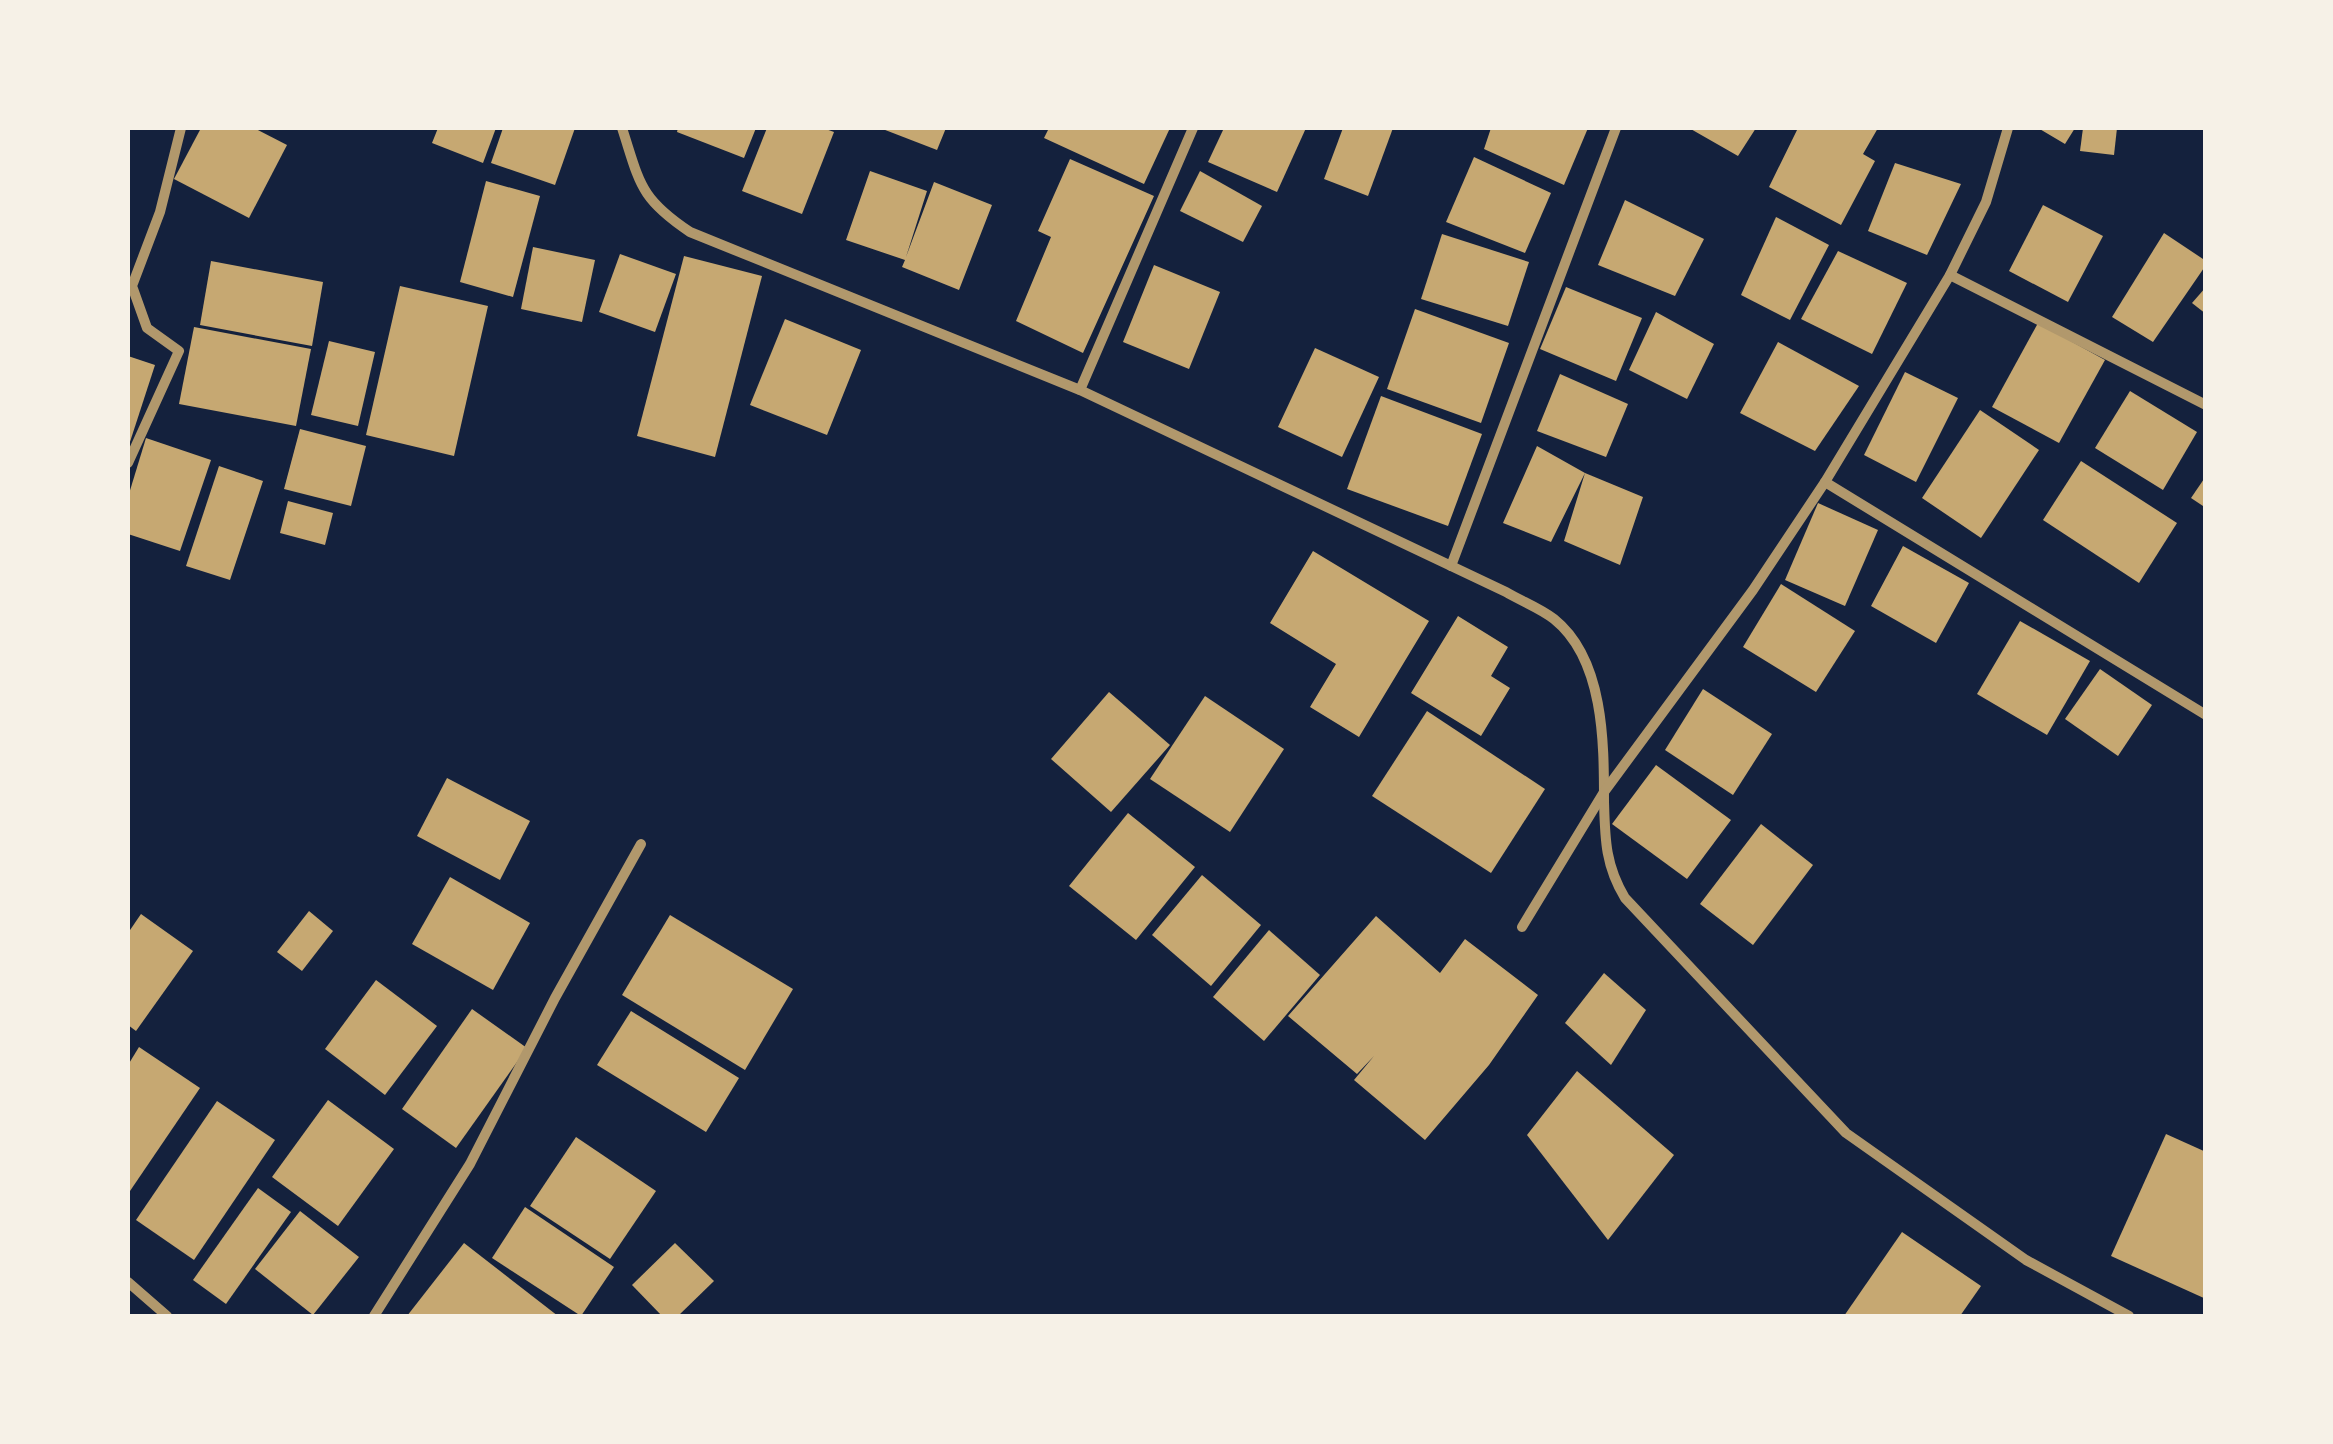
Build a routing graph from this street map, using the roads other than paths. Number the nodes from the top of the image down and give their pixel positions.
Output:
1 (180, 128) edge
2 (622, 128) edge
3 (1193, 128) edge
4 (1616, 128) edge
5 (2008, 128) edge
6 (1950, 275) junction
7 (1080, 390) junction
8 (2206, 405) edge
9 (128, 463) edge
10 (1825, 482) junction
11 (1451, 566) junction
12 (2206, 715) edge
13 (1604, 792) junction
14 (641, 844) dead end
15 (1522, 926) dead end
16 (128, 1282) edge
17 (166, 1316) edge
18 (374, 1316) edge
19 (2129, 1316) edge

1 - 9 street
2 - 7 street
3 - 7 street
4 - 11 street
5 - 6 street
6 - 8 street
6 - 10 street
7 - 11 street
10 - 12 street
10 - 13 street
11 - 13 street
13 - 15 street
13 - 19 street
14 - 18 street
16 - 17 street

